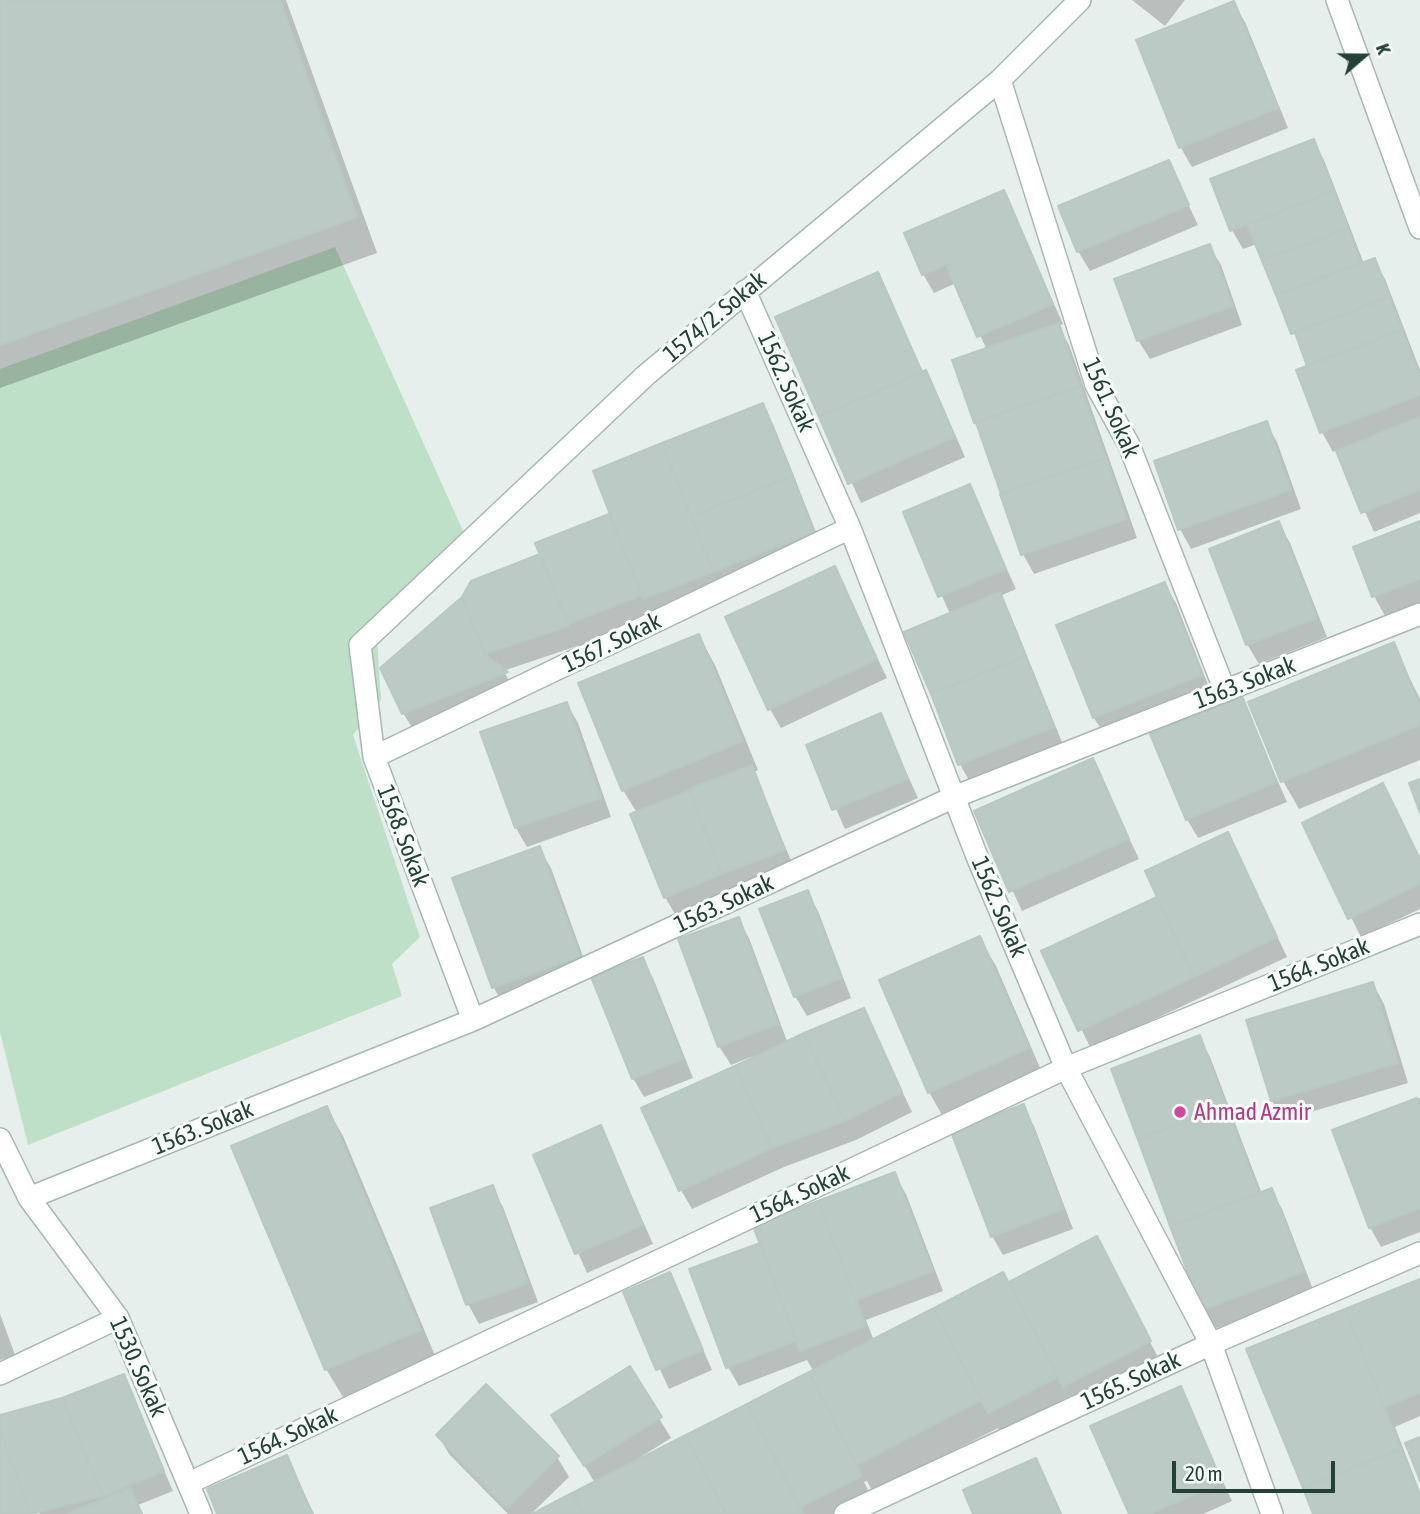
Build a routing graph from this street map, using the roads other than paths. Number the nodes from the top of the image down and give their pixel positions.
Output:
1 (1080, 0) edge
2 (1337, 0) edge
3 (1000, 80) junction
4 (1413, 188) edge
5 (1420, 228) edge
6 (746, 291) junction
7 (850, 528) junction
8 (1420, 614) edge
9 (360, 645) joint
10 (1225, 691) junction
11 (373, 757) junction
12 (954, 797) junction
13 (1420, 924) edge
14 (473, 1020) junction
15 (1066, 1068) junction
16 (0, 1139) edge
17 (29, 1198) junction
18 (1420, 1254) edge
19 (118, 1318) junction
20 (1211, 1344) junction
21 (0, 1374) edge
22 (189, 1483) junction
23 (201, 1514) edge
24 (845, 1514) edge
25 (1272, 1514) edge

1 - 3 street, 1574/2. Sokak
2 - 4 street
3 - 6 street, 1574/2. Sokak
3 - 10 street, 1561. Sokak
4 - 5 street
6 - 7 street, 1562. Sokak
6 - 9 street, 1574/2. Sokak
7 - 11 street, 1567. Sokak
7 - 12 street, 1562. Sokak
8 - 10 street, 1563. Sokak
9 - 11 street, 1568. Sokak
10 - 12 street, 1563. Sokak
11 - 14 street, 1568. Sokak
12 - 14 street, 1563. Sokak
12 - 15 street, 1562. Sokak
13 - 15 street, 1564. Sokak
14 - 17 street, 1563. Sokak
15 - 20 street, 1562. Sokak
15 - 22 street, 1564. Sokak
16 - 17 street, 1530. Sokak
17 - 19 street, 1530. Sokak
18 - 20 street, 1565. Sokak
19 - 21 street
19 - 22 street, 1530. Sokak
20 - 24 street, 1565. Sokak
20 - 25 street, 1562. Sokak
22 - 23 street, 1530. Sokak

